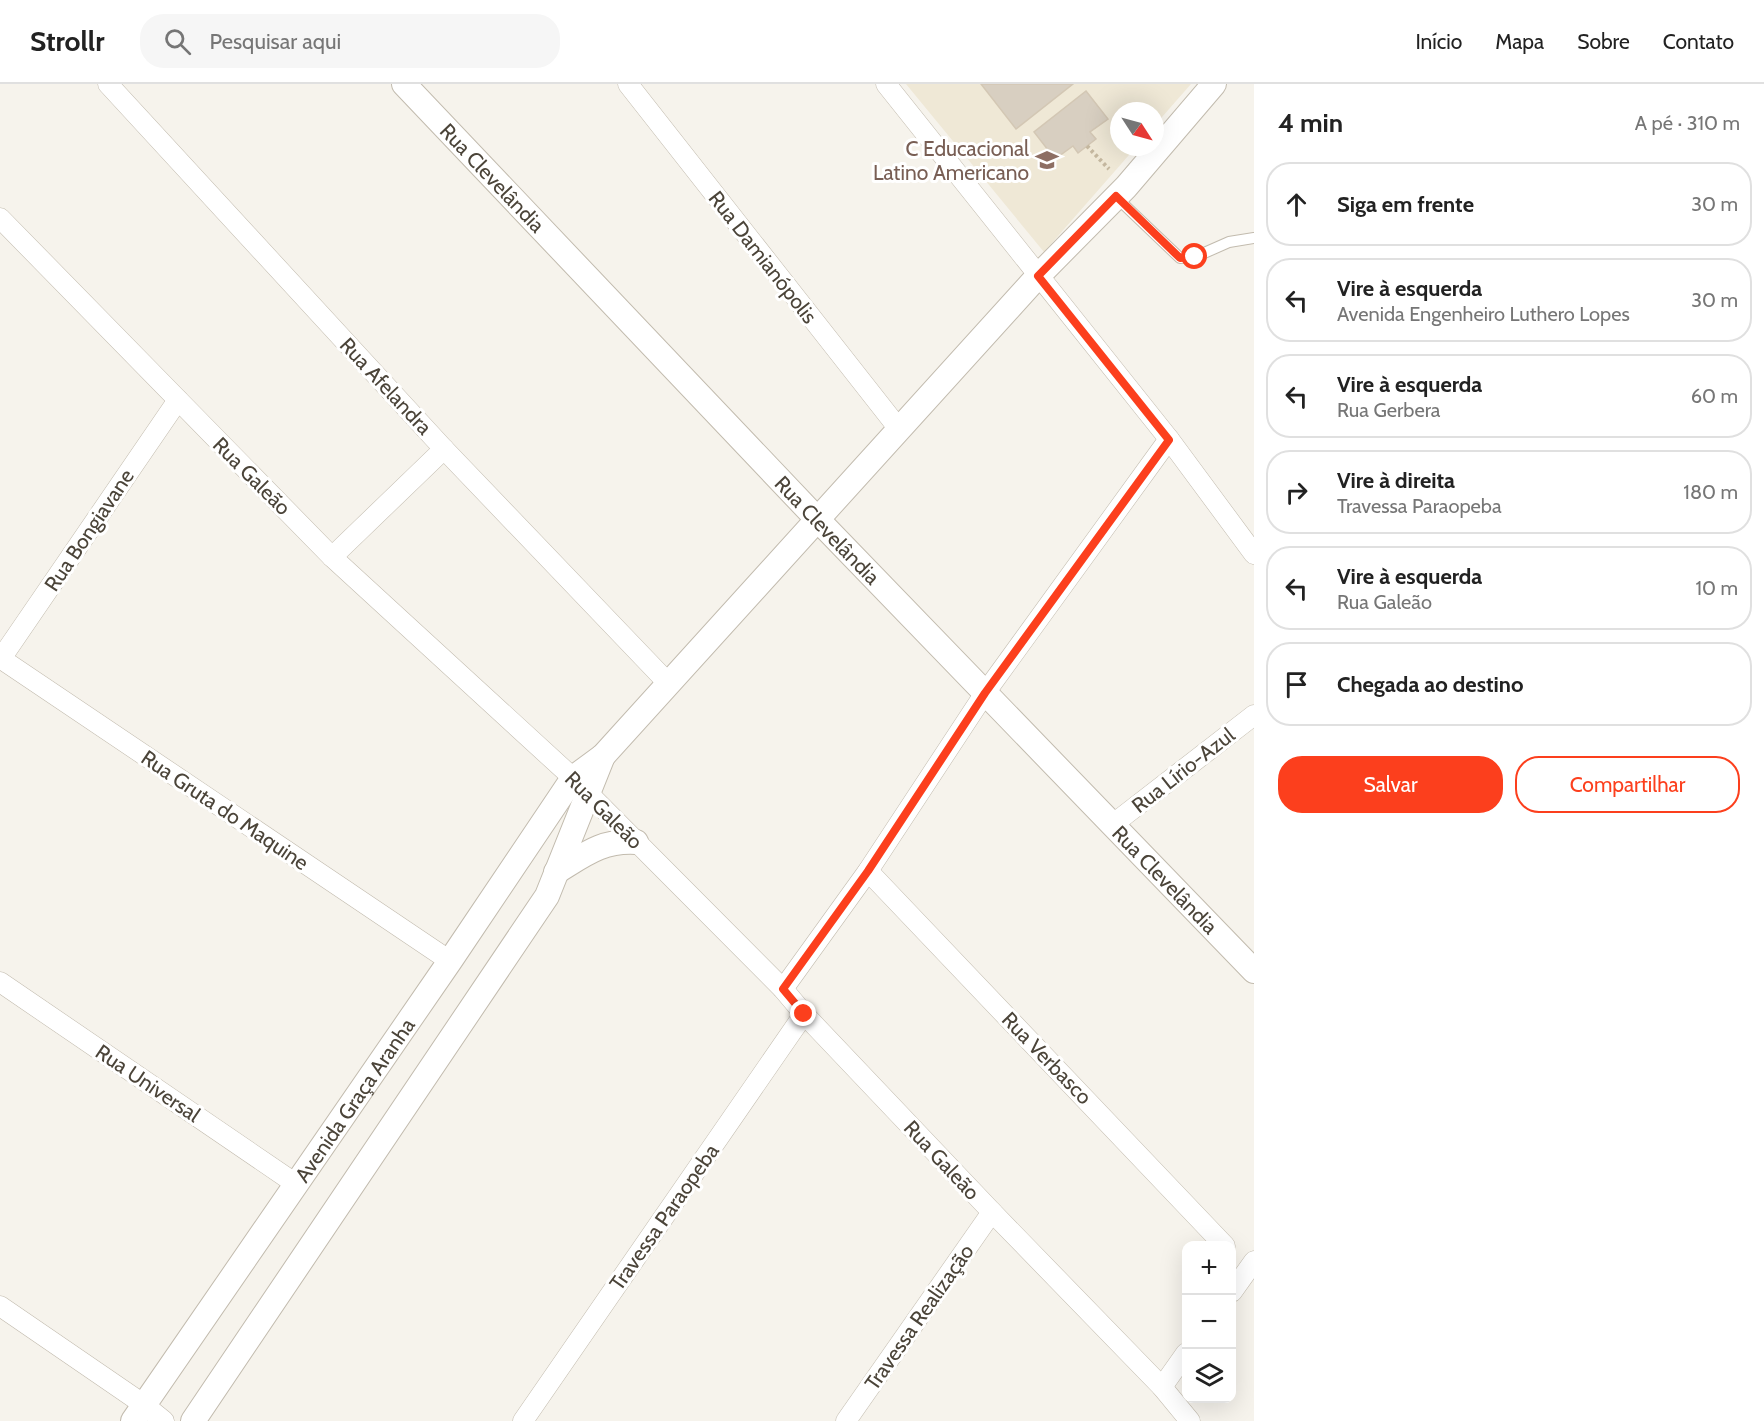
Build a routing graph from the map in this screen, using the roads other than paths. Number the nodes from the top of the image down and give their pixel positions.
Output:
1 (108, 84) edge
2 (404, 84) edge
3 (628, 84) edge
4 (886, 84) edge
5 (1214, 84) edge
6 (1121, 192) junction
7 (0, 219) edge
8 (1254, 238) edge
9 (1038, 276) junction
10 (178, 400) junction
11 (898, 429) junction
12 (1169, 440) junction
13 (444, 449) junction
14 (818, 520) junction
15 (1254, 554) edge
16 (332, 557) junction
17 (0, 659) edge
18 (668, 683) junction
19 (985, 693) junction
20 (1254, 715) edge
21 (580, 786) junction
22 (1112, 825) junction
23 (636, 842) junction
24 (868, 871) junction
25 (556, 872) junction
26 (1250, 960) edge
27 (450, 961) junction
28 (0, 982) edge
29 (783, 989) junction
30 (804, 1014) junction
31 (296, 1184) junction
32 (992, 1212) junction
33 (1221, 1241) edge
34 (1236, 1255) edge
35 (1251, 1265) edge
36 (1236, 1286) edge
37 (0, 1306) edge
38 (1182, 1359) edge
39 (1162, 1387) junction
40 (138, 1412) edge
41 (164, 1421) edge
42 (193, 1421) edge
43 (523, 1421) edge
44 (846, 1421) edge
45 (1190, 1421) edge

1 - 13 street, Rua Afelandra
2 - 14 street, Rua Clevelândia
3 - 11 street, Rua Damianópolis
4 - 9 street
5 - 6 street
6 - 8 lane
6 - 9 street
7 - 10 street, Rua Galeão
9 - 11 street
9 - 12 street
10 - 16 street, Rua Galeão
10 - 17 street, Rua Bongiavane
11 - 14 street
12 - 15 street
12 - 19 street
13 - 16 street
13 - 18 street, Rua Afelandra
14 - 18 street
14 - 19 street, Rua Clevelândia
16 - 21 street, Rua Galeão
17 - 27 street, Rua Gruta do Maquine
18 - 21 street
19 - 22 street, Rua Clevelândia
19 - 24 street
20 - 22 street, Rua Lírio-Azul
21 - 23 street, Rua Galeão
21 - 25 street
21 - 27 street, Avenida Graça Aranha
22 - 26 street, Rua Clevelândia
23 - 25 street
23 - 29 street, Rua Galeão
24 - 29 street
24 - 33 street, Rua Verbasco
25 - 42 street
27 - 31 street, Avenida Graça Aranha
28 - 31 street, Rua Universal
29 - 30 street, Rua Galeão
30 - 32 street, Rua Galeão
30 - 43 street, Travessa Paraopeba
31 - 40 street, Avenida Graça Aranha
32 - 39 street, Rua Galeão
32 - 44 street, Travessa Realização
34 - 35 street
35 - 36 street
37 - 40 street
38 - 39 street
39 - 45 street, Rua Galeão
40 - 41 street

